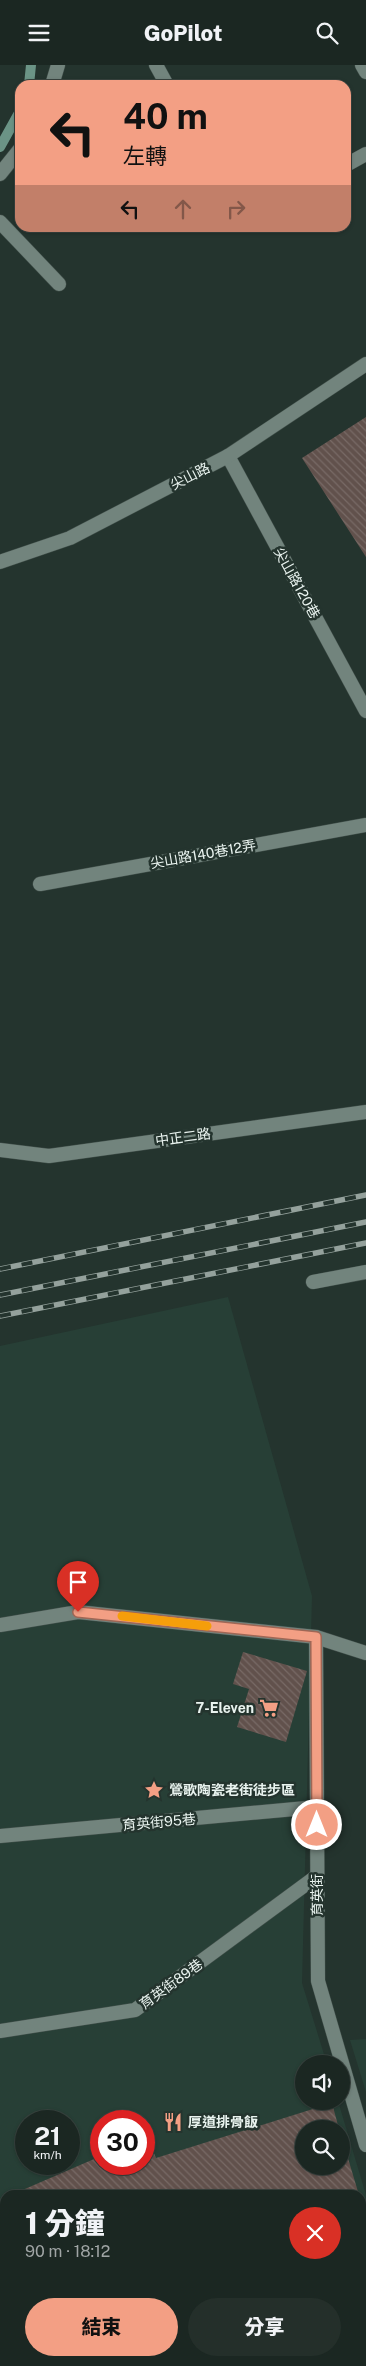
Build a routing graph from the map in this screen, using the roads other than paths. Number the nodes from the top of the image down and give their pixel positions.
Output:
1 (58, 65) edge
2 (156, 65) edge
3 (362, 65) edge
4 (366, 72) edge
5 (54, 80) edge
6 (164, 80) edge
7 (366, 154) edge
8 (15, 155) edge
9 (351, 162) edge
10 (0, 174) edge
11 (0, 222) edge
12 (59, 284) dead end
13 (366, 364) edge
14 (228, 456) junction
15 (0, 562) edge
16 (366, 711) edge
17 (366, 825) edge
18 (40, 884) dead end
19 (366, 1112) edge
20 (0, 1150) edge
21 (366, 1272) edge
22 (313, 1282) dead end
23 (0, 1625) edge
24 (316, 1637) junction
25 (366, 1653) edge
26 (317, 1807) junction
27 (0, 1836) edge
28 (317, 1875) junction
29 (0, 2031) edge
30 (366, 2145) edge

1 - 5 street
2 - 6 street
3 - 4 street
7 - 9 street
8 - 10 street
11 - 12 street
13 - 14 street, 尖山路
14 - 15 street, 尖山路
14 - 16 street, 尖山路120巷
17 - 18 street, 尖山路140巷12弄
19 - 20 street, 中正二路
21 - 22 street
23 - 24 street
24 - 25 street
24 - 26 street, 育英街
26 - 27 street, 育英街95巷
26 - 28 street, 育英街
28 - 29 street, 育英街89巷
28 - 30 street, 育英街

